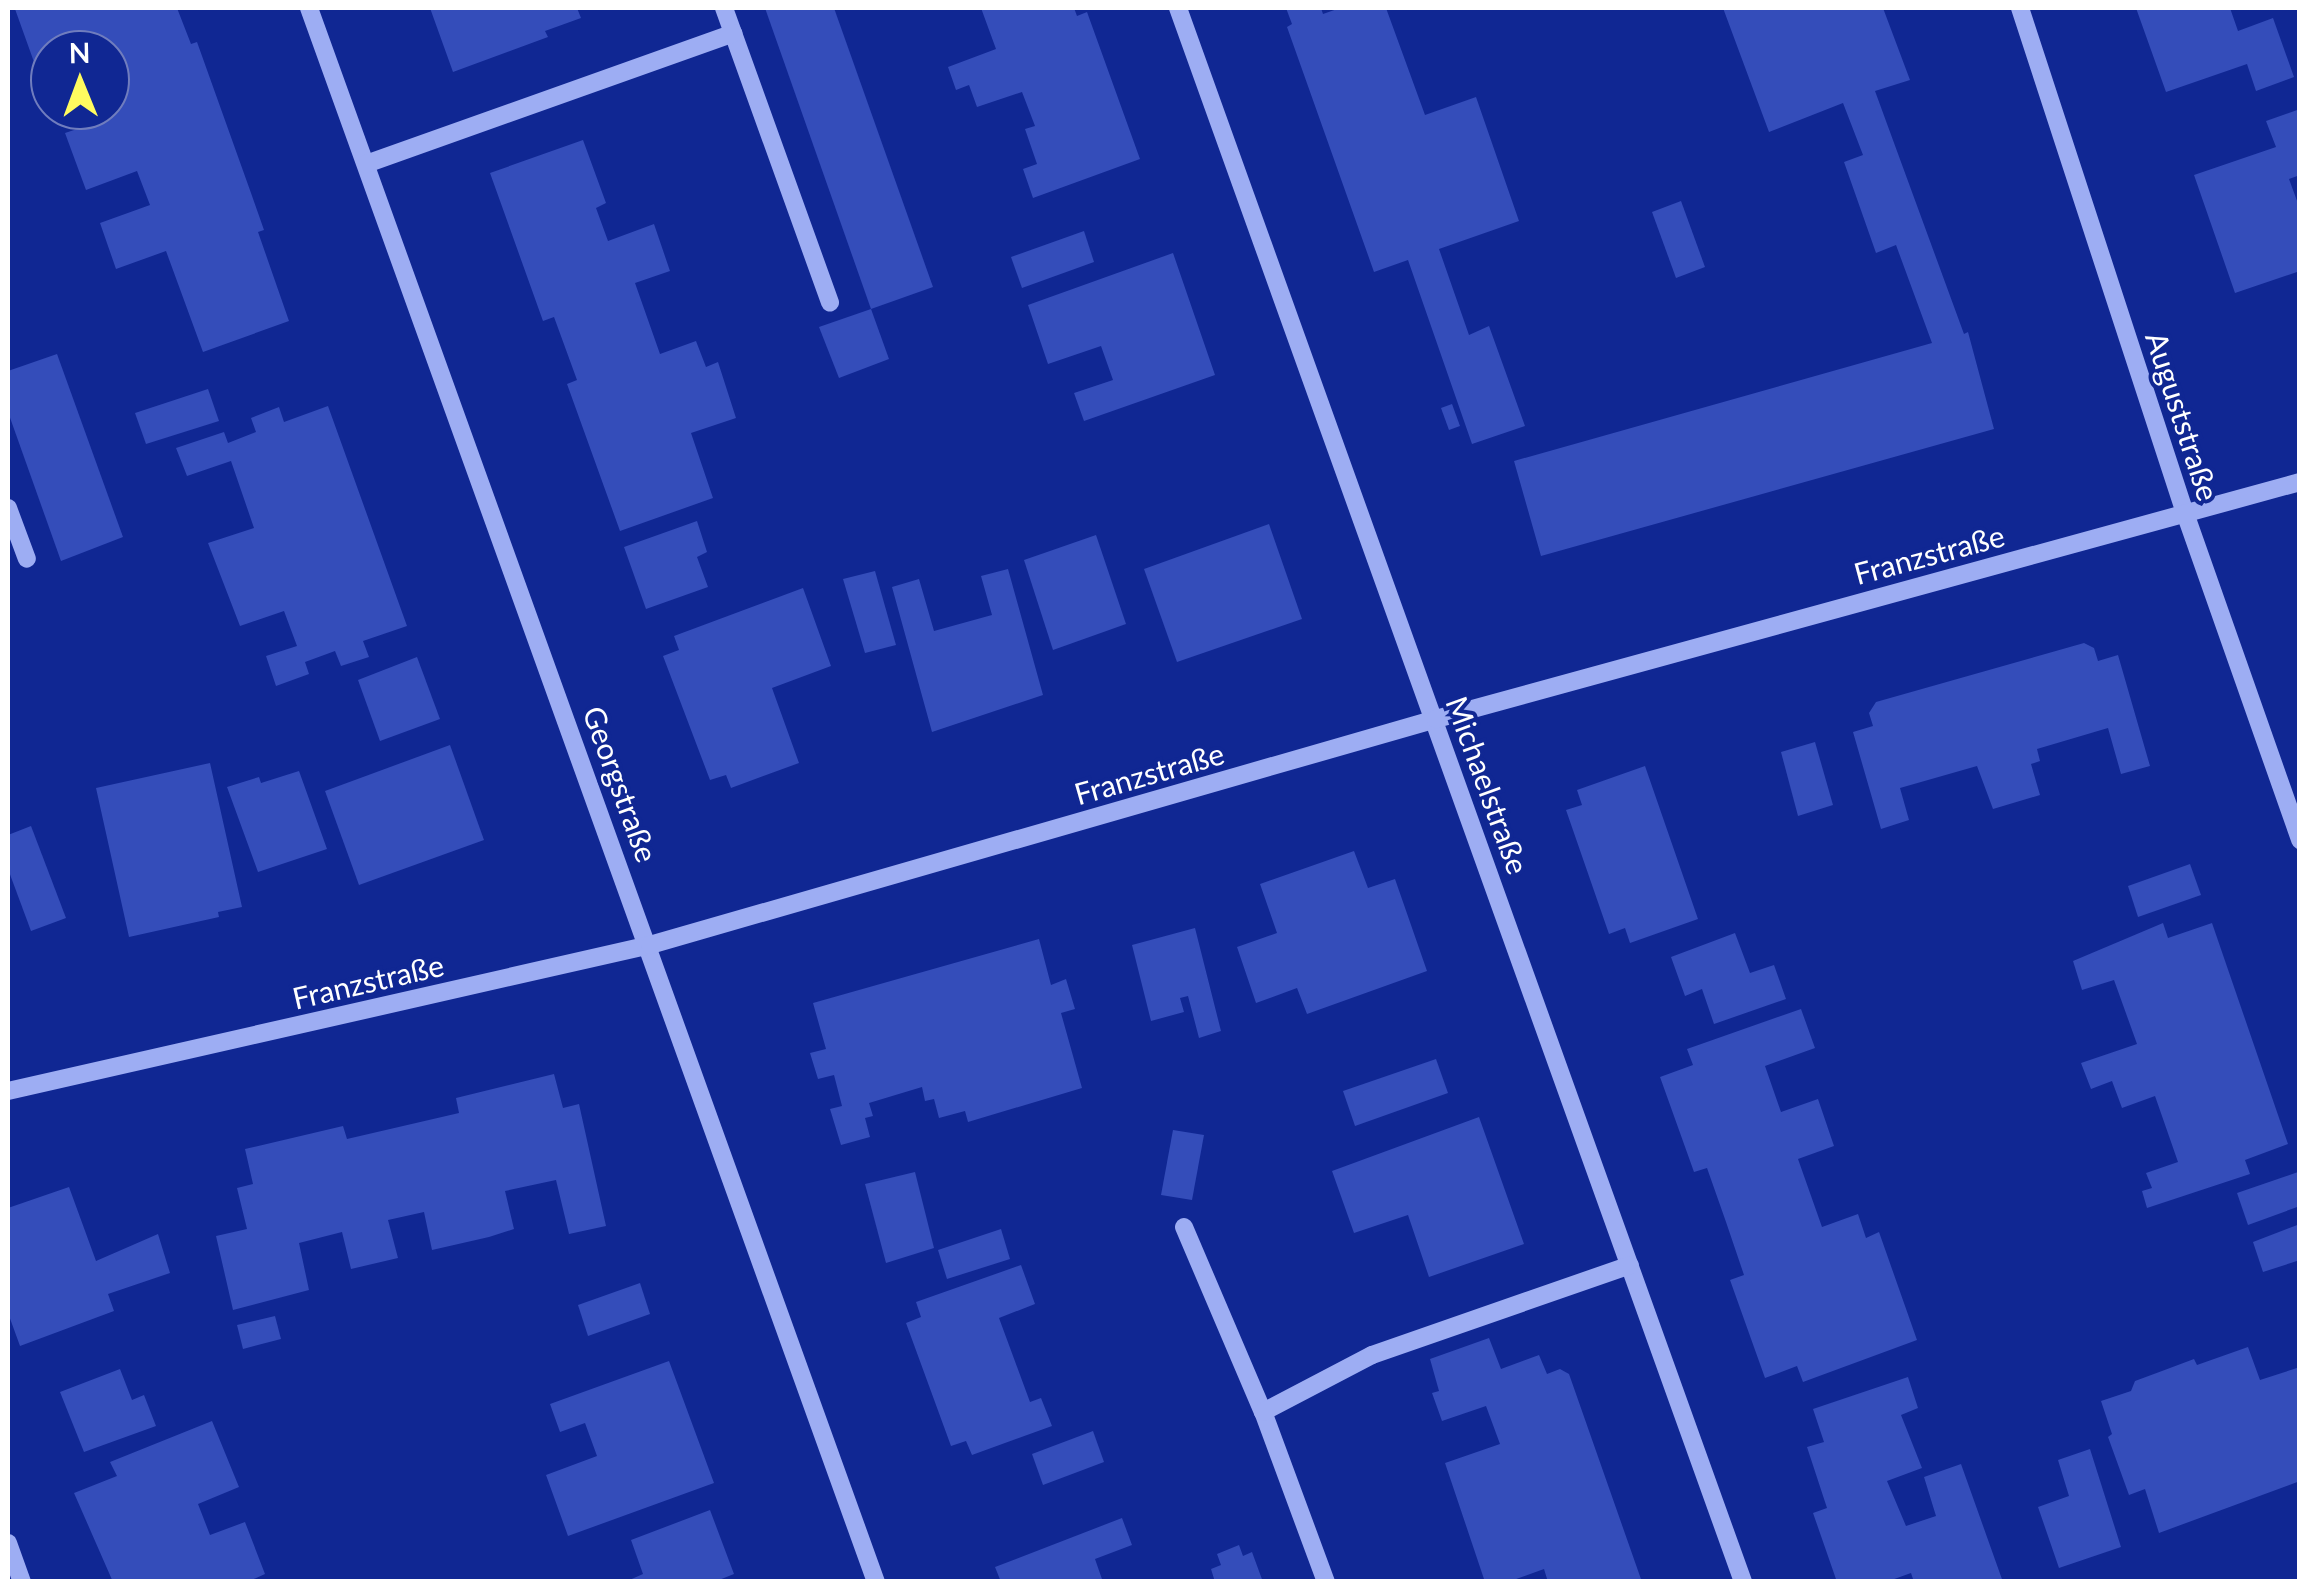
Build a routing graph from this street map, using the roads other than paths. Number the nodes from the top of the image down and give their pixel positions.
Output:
1 (309, 8) edge
2 (724, 8) edge
3 (1178, 8) edge
4 (2020, 8) edge
5 (733, 33) junction
6 (366, 164) junction
7 (830, 302) dead end
8 (2300, 482) edge
9 (8, 508) edge
10 (2185, 512) junction
11 (28, 559) dead end
12 (1436, 719) junction
13 (2300, 840) edge
14 (650, 945) junction
15 (8, 1091) edge
16 (1184, 1228) dead end
17 (1630, 1265) junction
18 (1263, 1412) junction
19 (8, 1543) edge
20 (22, 1582) edge
21 (876, 1582) edge
22 (1326, 1582) edge
23 (1743, 1582) edge

1 - 6 street, Georgstraße
2 - 5 street
3 - 12 street, Michaelstraße
4 - 10 street, Auguststraße
5 - 6 street
5 - 7 street
6 - 14 street, Georgstraße
8 - 10 street, Franzstraße
9 - 11 street
10 - 12 street, Franzstraße
10 - 13 street, Auguststraße
12 - 14 street, Franzstraße
12 - 17 street, Michaelstraße
14 - 15 street, Franzstraße
14 - 21 street, Georgstraße
16 - 18 street
17 - 18 street
17 - 23 street, Michaelstraße
18 - 22 street
19 - 20 street

